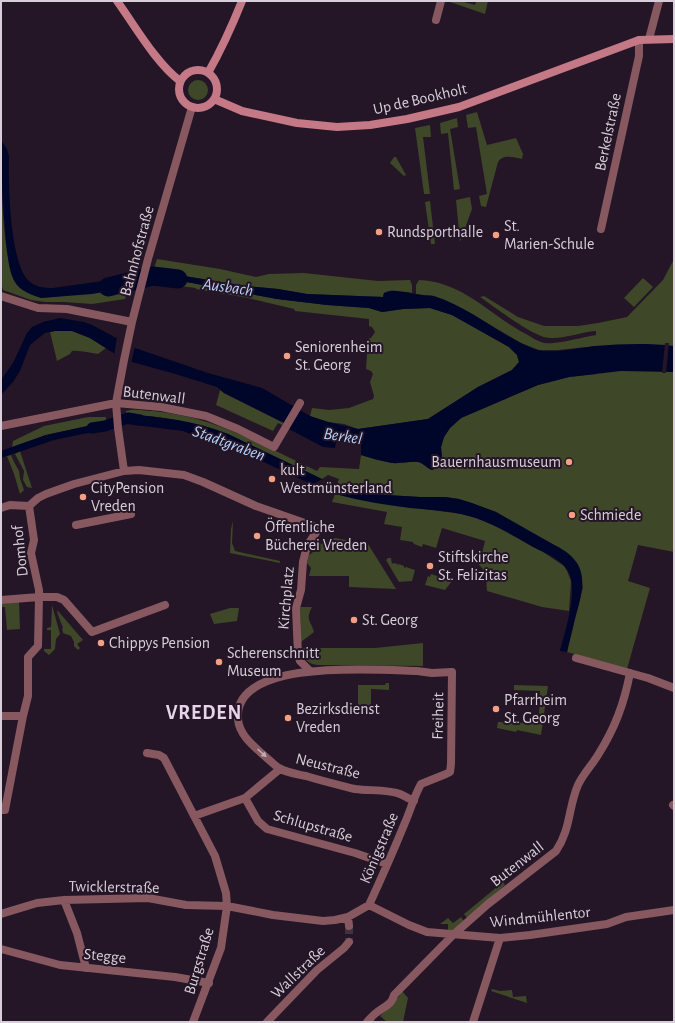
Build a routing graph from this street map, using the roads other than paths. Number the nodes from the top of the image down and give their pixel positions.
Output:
1 (117, 1) edge
2 (242, 1) edge
3 (441, 1) edge
4 (659, 1) edge
5 (436, 20) dead end
6 (674, 38) edge
7 (648, 39) junction
8 (639, 40) junction
9 (208, 73) junction
10 (180, 81) junction
11 (214, 99) junction
12 (192, 107) junction
13 (601, 228) dead end
14 (1, 296) edge
15 (132, 322) junction
16 (116, 403) junction
17 (299, 405) dead end
18 (1, 426) edge
19 (124, 472) junction
20 (28, 506) junction
21 (1, 508) edge
22 (131, 514) dead end
23 (76, 525) dead end
24 (39, 597) junction
25 (1, 600) edge
26 (165, 605) dead end
27 (576, 658) dead end
28 (310, 671) junction
29 (630, 673) junction
30 (674, 688) edge
31 (1, 716) edge
32 (23, 716) junction
33 (147, 753) dead end
34 (280, 769) junction
35 (450, 772) joint
36 (245, 798) junction
37 (414, 801) junction
38 (3, 810) edge
39 (194, 816) junction
40 (387, 864) junction
41 (64, 900) junction
42 (370, 905) junction
43 (227, 906) junction
44 (674, 910) edge
45 (1, 914) edge
46 (348, 917) junction
47 (349, 926) tunnel mouth
48 (454, 935) junction
49 (500, 938) junction
50 (349, 942) dead end
51 (1, 949) edge
52 (86, 968) junction
53 (208, 984) junction
54 (194, 1022) edge
55 (267, 1022) edge
56 (367, 1022) edge
57 (473, 1022) edge

1 - 10 street
2 - 9 street
3 - 5 street
4 - 7 street
6 - 7 street, Up de Bookholt
7 - 8 street, Up de Bookholt
8 - 11 street, Up de Bookholt
8 - 13 street, Berkelstraße
9 - 10 street
9 - 11 street
10 - 12 street
11 - 12 street
12 - 15 street, Bahnhofstraße
14 - 15 street
15 - 16 street, Bahnhofstraße
16 - 17 street, Butenwall
16 - 18 street, Butenwall
16 - 19 street, Bahnhofstraße
19 - 20 street
19 - 28 street, Kirchplatz
20 - 21 street
20 - 24 street, Domhof
22 - 23 street
24 - 25 street
24 - 26 street, Domhof
24 - 32 street
27 - 29 street
28 -> 34 street, Neustraße
28 - 35 street, Freiheit
29 - 30 street
29 - 48 street, Butenwall
31 - 32 street
32 - 38 street
33 - 39 street, Burgstraße
34 - 36 street
34 - 37 street, Neustraße
35 - 37 street, Königstraße
36 - 39 street
36 - 40 street, Schlupstraße
37 - 40 street, Königstraße
39 - 43 street, Burgstraße
40 - 42 street, Königstraße
41 - 43 street, Twicklerstraße
41 - 45 street, Twicklerstraße
41 - 52 street
42 - 46 street, Twicklerstraße
42 - 48 street, Windmühlentor
43 - 46 street, Twicklerstraße
43 - 53 street, Burgstraße
44 - 49 street, Windmühlentor
46 - 47 street
48 - 49 street, Windmühlentor
48 - 56 street, Butenwall
49 - 57 street
50 - 55 street, Wallstraße
51 - 52 street, Stegge
52 - 53 street, Stegge
53 - 54 street, Burgstraße

